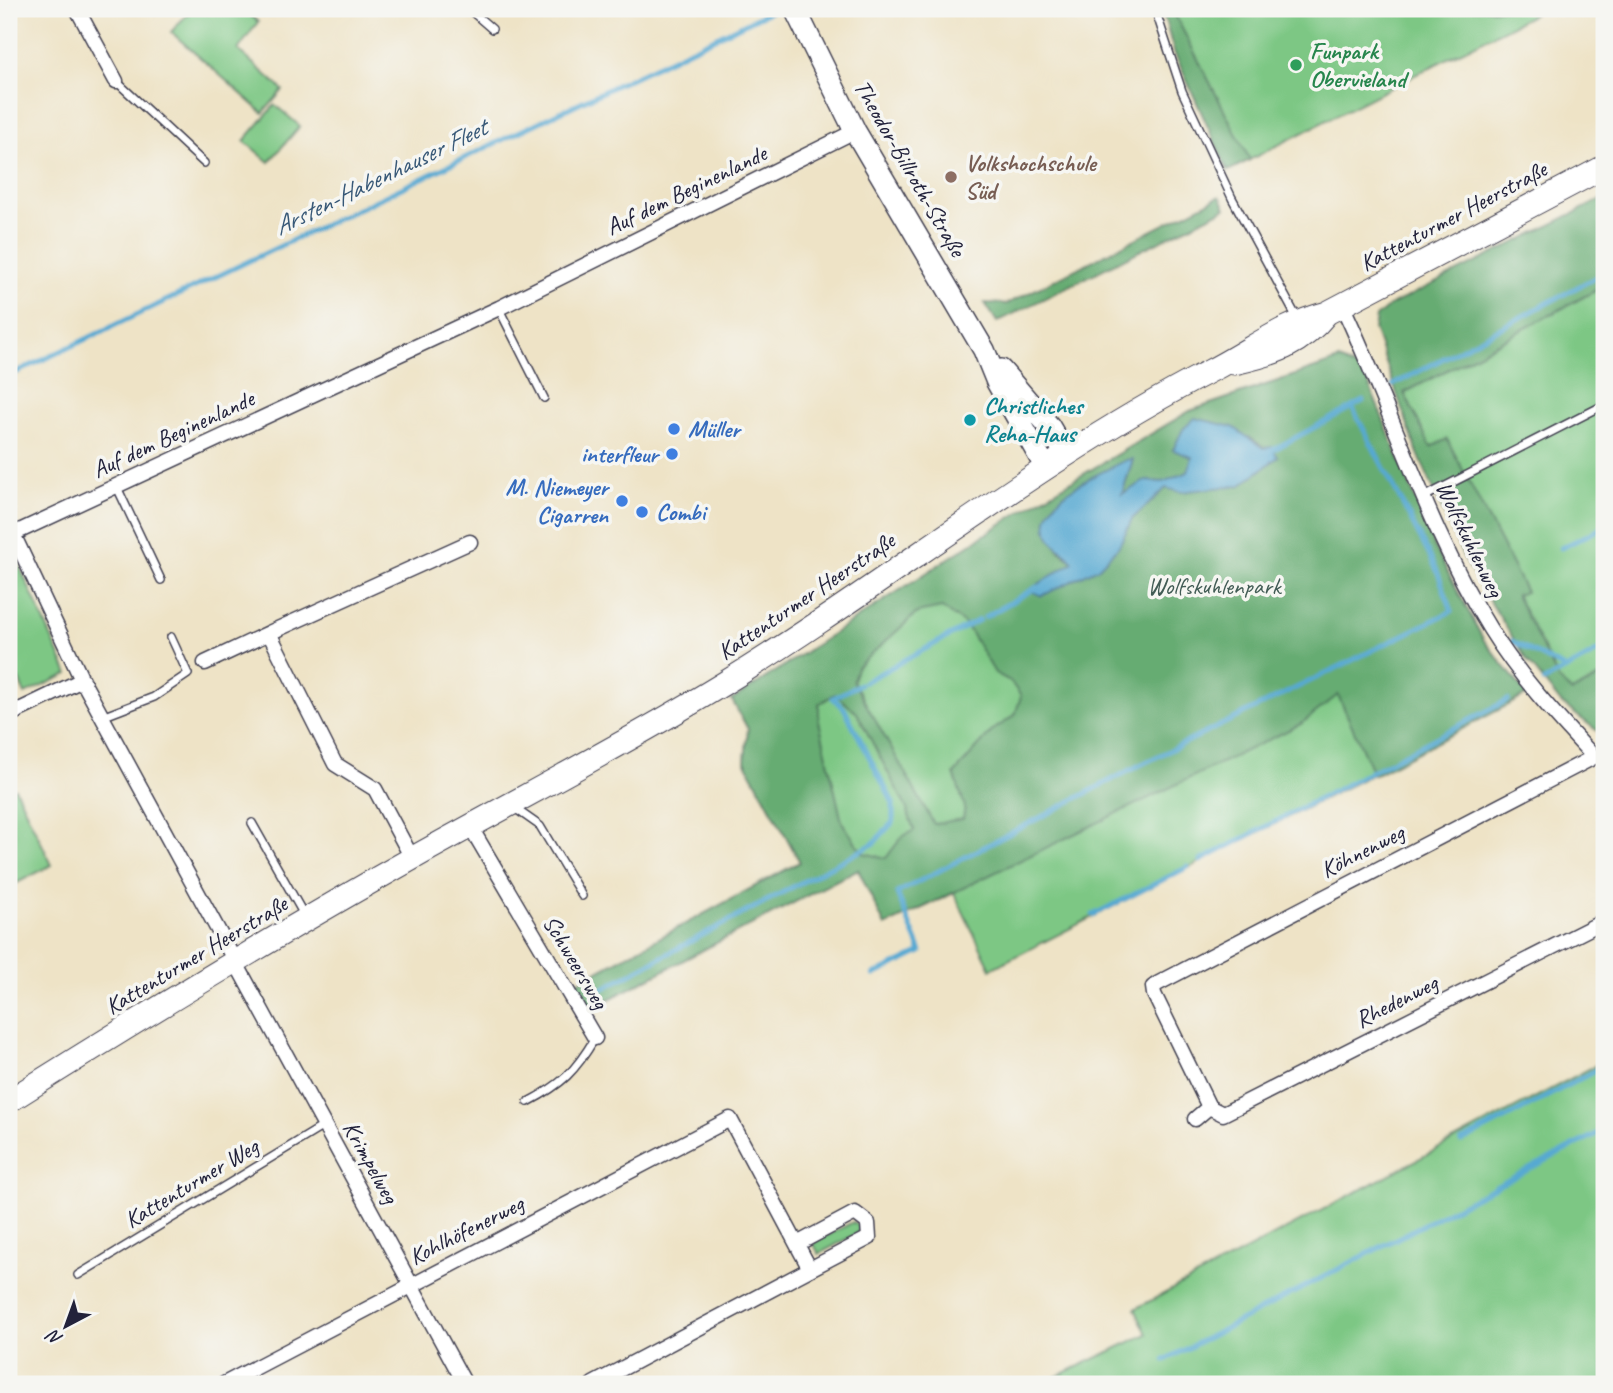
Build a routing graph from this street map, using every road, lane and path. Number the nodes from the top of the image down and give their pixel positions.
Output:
1 (77, 9) edge
2 (470, 9) edge
3 (795, 9) edge
4 (1155, 9) edge
5 (492, 29) dead end
6 (116, 81) joint
7 (855, 131) junction
8 (204, 163) dead end
9 (1604, 167) edge
10 (499, 308) junction
11 (1335, 309) junction
12 (1298, 321) junction
13 (984, 350) junction
14 (1222, 365) junction
15 (544, 398) dead end
16 (1604, 405) edge
17 (1066, 454) junction
18 (1046, 468) junction
19 (116, 485) junction
20 (1424, 497) junction
21 (470, 542) dead end
22 (161, 580) dead end
23 (270, 633) junction
24 (171, 637) dead end
25 (205, 663) dead end
26 (82, 680) junction
27 (9, 715) edge
28 (102, 718) junction
29 (1599, 756) edge
30 (510, 805) junction
31 (253, 823) dead end
32 (470, 826) junction
33 (412, 858) junction
34 (582, 896) dead end
35 (306, 919) junction
36 (1604, 921) edge
37 (234, 962) junction
38 (595, 1038) joint
39 (9, 1101) edge
40 (528, 1102) dead end
41 (1209, 1107) junction
42 (1195, 1119) dead end
43 (324, 1125) junction
44 (797, 1244) junction
45 (810, 1269) junction
46 (78, 1275) dead end
47 (411, 1284) junction
48 (224, 1384) edge
49 (465, 1384) edge
50 (593, 1384) edge

1 - 6 street
2 - 5 lane
3 - 7 street, Theodor-Billroth-Straße
4 - 12 lane
6 - 8 lane
7 - 10 street, Auf dem Beginenlande
7 - 13 street, Theodor-Billroth-Straße
9 - 11 main road, Kattenturmer Heerstraße
10 - 15 lane
10 - 19 street, Auf dem Beginenlande
11 - 12 main road, Kattenturmer Heerstraße
11 - 14 main road, Kattenturmer Heerstraße
11 - 20 street, Wolfskuhlenweg
12 - 14 main road, Kattenturmer Heerstraße
13 - 17 street, Theodor-Billroth-Straße
13 - 18 street, Theodor-Billroth-Straße
14 - 17 main road, Kattenturmer Heerstraße
16 - 20 lane
17 - 18 main road, Kattenturmer Heerstraße
18 - 30 main road, Kattenturmer Heerstraße
19 - 22 lane
19 - 26 street, Auf dem Beginenlande
20 - 29 street, Wolfskuhlenweg
21 - 23 street
23 - 25 street
23 - 33 street
24 - 28 lane
26 - 27 street
26 - 28 street, Auf dem Beginenlande
28 - 37 street, Auf dem Beginenlande
29 - 41 street, Köhnenweg
30 - 32 main road, Kattenturmer Heerstraße
30 - 34 lane
31 - 35 lane
32 - 33 main road, Kattenturmer Heerstraße
32 - 38 street, Schweersweg
33 - 35 main road, Kattenturmer Heerstraße
35 - 37 main road, Kattenturmer Heerstraße
36 - 41 street, Rhedenweg
37 - 39 main road, Kattenturmer Heerstraße
37 - 43 street, Krimpelweg
38 - 40 lane, Schweersweg
41 - 42 street
43 - 46 lane, Kattenturmer Weg
43 - 47 street, Krimpelweg
44 - 45 street
44 - 45 street
44 - 47 street, Kohlhöfenerweg
45 - 50 street
47 - 48 street, Kohlhöfenerweg
47 - 49 street, Krimpelweg

